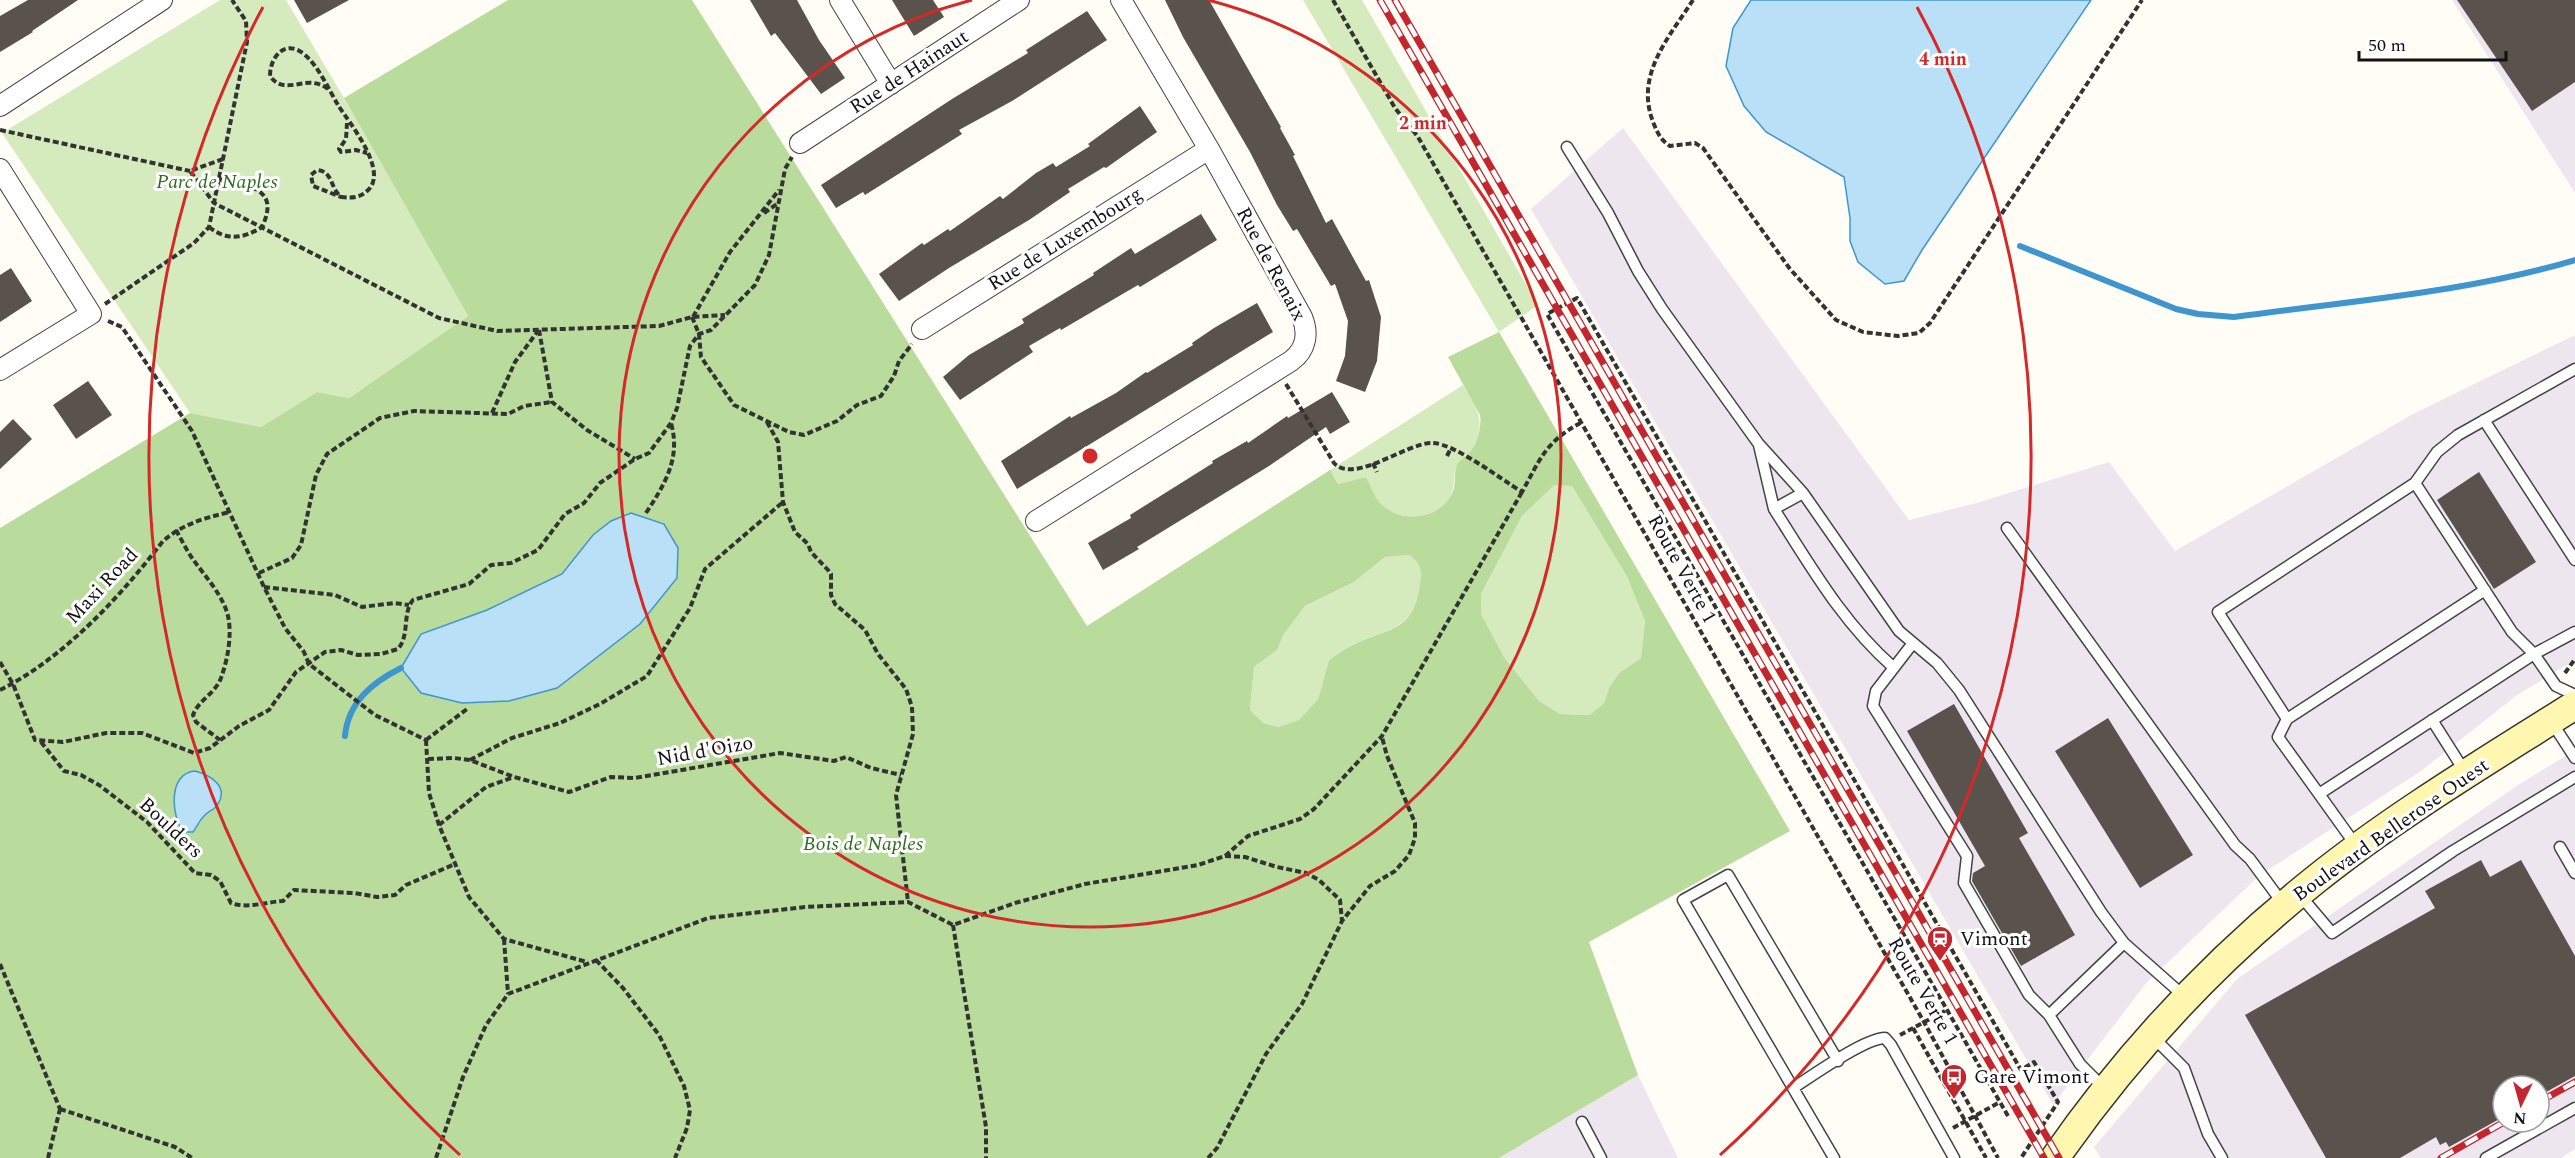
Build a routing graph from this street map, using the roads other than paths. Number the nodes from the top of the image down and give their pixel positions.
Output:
1 (162, 0) edge
2 (840, 0) edge
3 (1019, 0) edge
4 (1120, 0) edge
5 (891, 84) junction
6 (0, 105) edge
7 (800, 143) road end
8 (1567, 147) dead end
9 (1209, 149) junction
10 (0, 169) edge
11 (922, 329) road end
12 (2575, 369) edge
13 (0, 370) edge
14 (2484, 420) junction
15 (1758, 442) junction
16 (2415, 483) junction
17 (1803, 493) junction
18 (1774, 509) junction
19 (1036, 520) dead end
20 (2007, 528) dead end
21 (2575, 560) edge
22 (2485, 590) junction
23 (2575, 632) edge
24 (1913, 643) junction
25 (2534, 654) junction
26 (1893, 667) junction
27 (2575, 695) edge
28 (2575, 705) edge
29 (2287, 720) junction
30 (2432, 720) junction
31 (2551, 721) junction
32 (2575, 758) edge
33 (2467, 775) junction
34 (2575, 777) edge
35 (2319, 794) junction
36 (2560, 847) dead end
37 (2358, 849) junction
38 (2575, 873) edge
39 (2292, 899) junction
40 (2124, 943) junction
41 (2186, 997) junction
42 (2049, 1015) junction
43 (2151, 1035) junction
44 (1838, 1060) junction
45 (1792, 1088) junction
46 (2106, 1090) junction
47 (2575, 1108) edge
48 (1582, 1122) dead end
49 (2062, 1155) edge
50 (1601, 1158) edge
51 (1834, 1158) edge
52 (1954, 1158) edge
53 (2222, 1158) edge
54 (2486, 1158) edge

1 - 6 street
2 - 5 street
3 - 5 street, Rue de Hainaut
4 - 9 street, Rue de Renaix
5 - 7 street, Rue de Hainaut
8 - 15 lane
9 - 11 street, Rue de Luxembourg
9 - 19 street, Rue de Renaix
10 - 13 street
12 - 14 lane
14 - 16 lane
14 - 21 lane
15 - 17 lane
15 - 18 lane
16 - 22 lane
16 - 29 lane
17 - 18 lane
17 - 24 lane
18 - 26 lane
20 - 39 lane
22 - 25 lane
22 - 29 lane
23 - 25 lane
24 - 26 lane
24 - 40 lane
25 - 27 lane
25 - 30 lane
26 - 42 lane
28 - 31 street, Boulevard Bellerose Ouest
29 - 35 lane
30 - 33 lane
30 - 35 lane
31 - 32 lane
31 - 33 street, Boulevard Bellerose Ouest
33 - 37 street, Boulevard Bellerose Ouest
34 - 39 lane
35 - 37 lane
36 - 38 lane
37 - 39 street, Boulevard Bellerose Ouest
39 - 41 street, Boulevard Bellerose Ouest
40 - 41 lane
40 - 42 lane
41 - 43 street, Boulevard Bellerose Ouest
42 - 46 lane
43 - 46 street, Boulevard Bellerose Ouest
43 - 53 lane
44 - 45 lane
44 - 45 lane
44 - 52 lane
45 - 51 lane
46 - 49 street, Boulevard Bellerose Ouest
47 - 54 lane
48 - 50 lane

